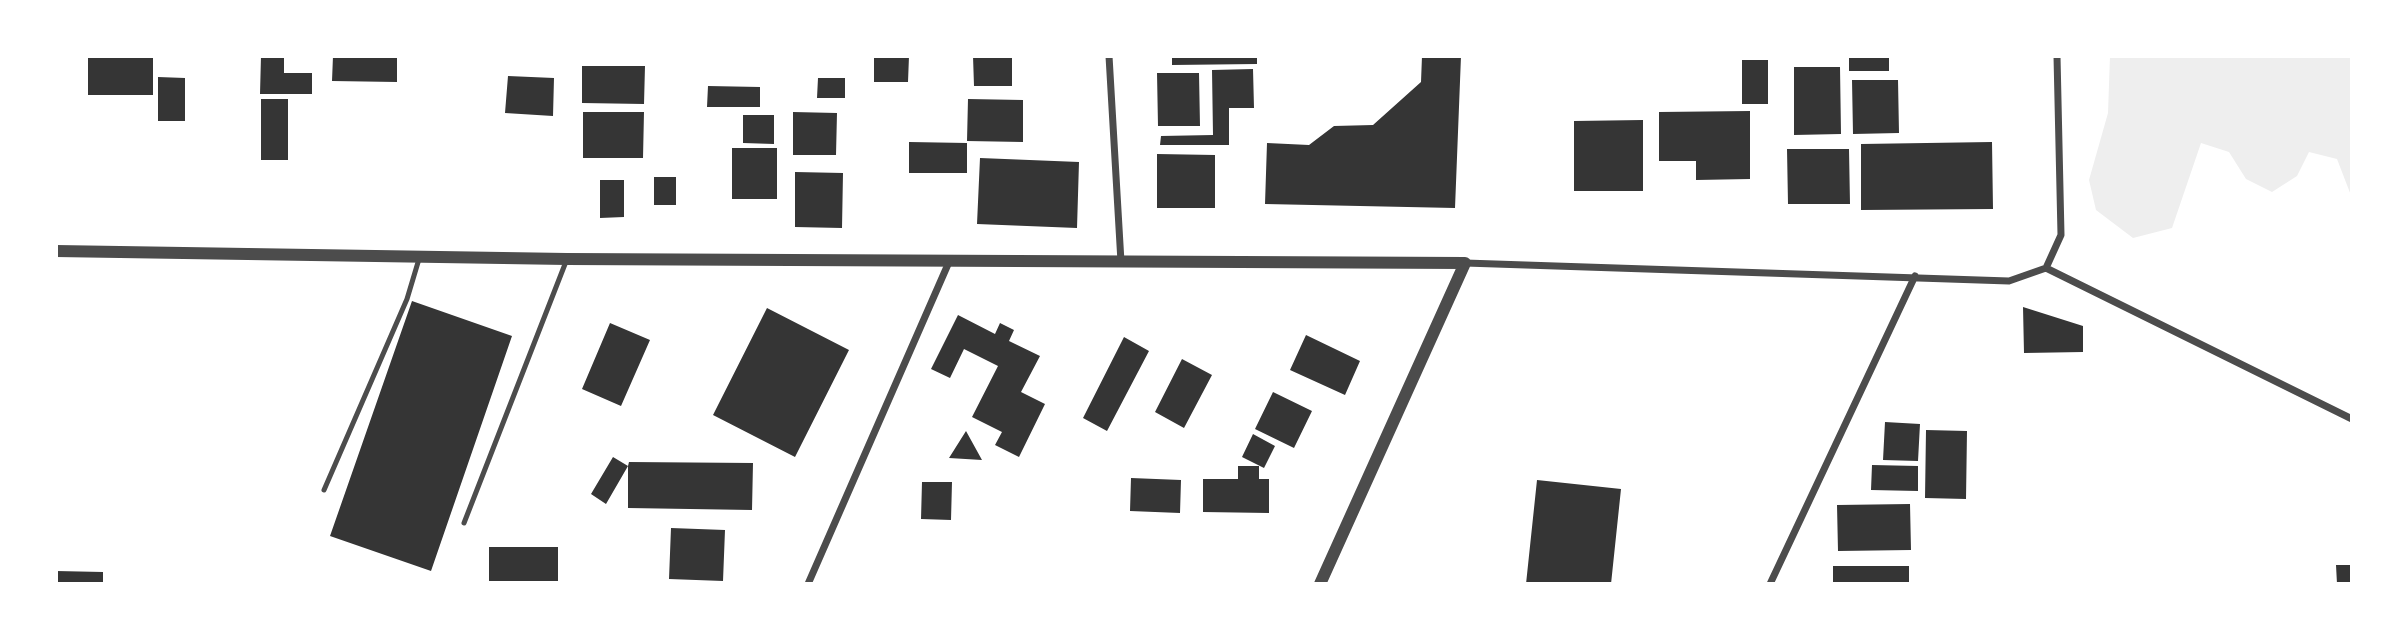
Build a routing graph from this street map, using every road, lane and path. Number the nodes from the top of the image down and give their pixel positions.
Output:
1 (1109, 56) edge
2 (2057, 56) edge
3 (56, 251) edge
4 (419, 256) junction
5 (567, 259) junction
6 (949, 262) junction
7 (1121, 262) junction
8 (1465, 264) junction
9 (2046, 268) junction
10 (1916, 276) junction
11 (2352, 419) edge
12 (324, 490) dead end
13 (464, 523) dead end
14 (808, 584) edge
15 (1320, 584) edge
16 (1770, 584) edge

1 - 7 street
2 - 9 street
3 - 4 street
4 - 5 street
4 - 12 lane
5 - 6 street
5 - 13 lane
6 - 7 street
6 - 14 street
7 - 8 street
8 - 10 street
8 - 15 street
9 - 10 street
9 - 11 street
10 - 16 street

